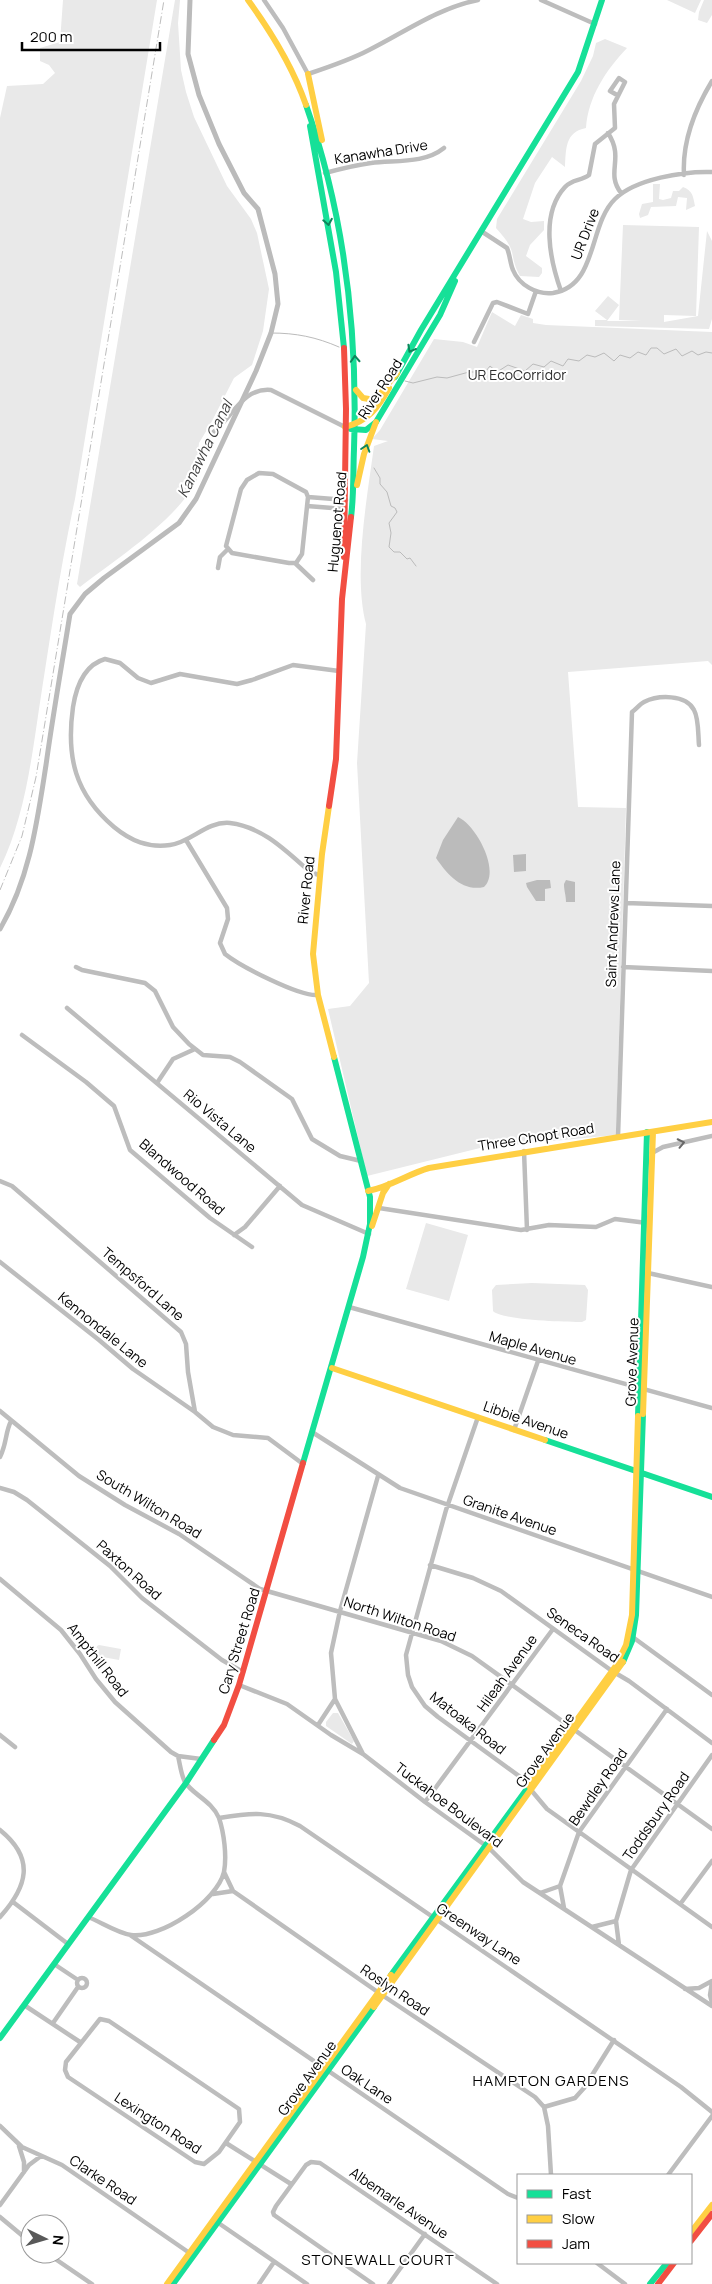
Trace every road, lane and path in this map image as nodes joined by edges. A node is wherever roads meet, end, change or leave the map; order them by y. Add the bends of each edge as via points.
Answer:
1 (248, 0) edge
2 (264, 0) edge
3 (478, 0) edge
4 (541, 0) edge
5 (602, 0) edge
6 (594, 24) junction
7 (308, 74) junction
8 (712, 81) edge
9 (617, 95) dead end
10 (608, 133) junction
11 (444, 148) dead end
12 (712, 172) edge
13 (323, 173) junction
14 (684, 175) junction
15 (621, 194) junction
16 (482, 231) junction
17 (459, 269) junction
18 (536, 291) junction
19 (561, 291) junction
20 (432, 328) junction
21 (421, 330) junction
22 (474, 342) dead end
23 (398, 373) junction
24 (356, 390) junction
25 (376, 422) junction
26 (345, 427) junction
27 (355, 428) junction
28 (211, 434) dead end
29 (308, 497) junction
30 (345, 500) junction
31 (353, 501) junction
32 (307, 506) junction
33 (344, 509) junction
34 (352, 510) junction
35 (228, 550) junction
36 (294, 563) junction
37 (218, 568) dead end
38 (313, 580) dead end
39 (343, 585) junction
40 (339, 672) junction
41 (699, 745) dead end
42 (186, 840) junction
43 (319, 875) junction
44 (626, 903) junction
45 (712, 906) edge
46 (76, 966) dead end
47 (622, 968) junction
48 (712, 971) edge
49 (318, 994) junction
50 (67, 1008) dead end
51 (22, 1035) dead end
52 (195, 1049) junction
53 (157, 1083) junction
54 (712, 1122) edge
55 (650, 1132) junction
56 (618, 1136) junction
57 (712, 1136) edge
58 (524, 1151) junction
59 (652, 1153) junction
60 (361, 1161) junction
61 (0, 1181) edge
62 (389, 1184) junction
63 (280, 1186) junction
64 (368, 1191) junction
65 (379, 1208) junction
66 (648, 1223) junction
67 (527, 1230) junction
68 (369, 1234) junction
69 (234, 1235) junction
70 (252, 1247) dead end
71 (0, 1262) edge
72 (646, 1273) junction
73 (712, 1288) edge
74 (349, 1307) junction
75 (538, 1361) junction
76 (332, 1368) junction
77 (641, 1389) junction
78 (712, 1408) edge
79 (0, 1412) edge
80 (195, 1412) junction
81 (478, 1417) junction
82 (11, 1421) junction
83 (514, 1430) junction
84 (312, 1432) junction
85 (0, 1458) edge
86 (303, 1464) junction
87 (639, 1472) junction
88 (378, 1476) junction
89 (0, 1488) edge
90 (712, 1497) edge
91 (448, 1506) junction
92 (430, 1565) junction
93 (636, 1570) junction
94 (0, 1579) edge
95 (266, 1592) junction
96 (712, 1596) edge
97 (340, 1611) junction
98 (553, 1629) junction
99 (412, 1632) junction
100 (634, 1638) junction
101 (243, 1672) junction
102 (614, 1672) junction
103 (239, 1685) junction
104 (511, 1685) junction
105 (712, 1695) edge
106 (335, 1699) junction
107 (667, 1709) junction
108 (318, 1725) junction
109 (572, 1730) junction
110 (0, 1735) edge
111 (471, 1742) junction
112 (712, 1743) edge
113 (15, 1747) dead end
114 (363, 1754) junction
115 (712, 1755) edge
116 (178, 1756) junction
117 (201, 1759) junction
118 (625, 1768) junction
119 (186, 1784) junction
120 (530, 1787) junction
121 (425, 1802) junction
122 (677, 1804) junction
123 (219, 1818) junction
124 (0, 1830) edge
125 (712, 1830) edge
126 (579, 1832) junction
127 (487, 1846) junction
128 (712, 1862) edge
129 (631, 1870) junction
130 (224, 1872) junction
131 (560, 1886) junction
132 (233, 1891) junction
133 (540, 1893) junction
134 (213, 1894) junction
135 (13, 1902) junction
136 (682, 1904) junction
137 (564, 1908) junction
138 (0, 1917) edge
139 (88, 1917) junction
140 (435, 1919) junction
141 (616, 1920) junction
142 (592, 1927) junction
143 (712, 1927) edge
144 (130, 1935) junction
145 (68, 1944) junction
146 (619, 1945) junction
147 (54, 1964) junction
148 (78, 1980) junction
149 (712, 1982) edge
150 (78, 1987) junction
151 (685, 1989) junction
152 (380, 1994) junction
153 (24, 2005) junction
154 (712, 2005) edge
155 (53, 2024) junction
156 (0, 2038) edge
157 (614, 2040) junction
158 (80, 2042) junction
159 (325, 2069) junction
160 (544, 2107) junction
161 (712, 2112) edge
162 (712, 2116) edge
163 (0, 2126) edge
164 (226, 2143) junction
165 (18, 2145) junction
166 (41, 2156) junction
167 (257, 2164) junction
168 (24, 2172) junction
169 (552, 2174) edge
170 (669, 2174) edge
171 (291, 2184) junction
172 (517, 2198) edge
173 (0, 2205) edge
174 (712, 2205) edge
175 (712, 2214) edge
176 (0, 2217) edge
177 (216, 2221) junction
178 (692, 2231) edge
179 (20, 2234) edge
180 (425, 2234) junction
181 (692, 2240) edge
182 (192, 2254) junction
183 (274, 2262) junction
184 (63, 2264) edge
185 (598, 2264) edge
186 (666, 2264) edge
187 (673, 2264) edge
188 (92, 2284) edge
189 (167, 2284) edge
190 (173, 2284) edge
191 (259, 2284) edge
192 (307, 2284) edge
193 (374, 2284) edge
194 (389, 2284) edge
195 (497, 2284) edge
196 (626, 2284) edge
197 (650, 2284) edge
198 (658, 2284) edge

1 - 13 main road, Huguenot Road via 282,49 318,139
2 - 7 street via 284,28
3 - 7 street via 443,11 370,50
4 - 6 street
5 - 6 main road, River Road
6 - 16 main road, River Road via 578,72
7 - 13 main road via 324,152
8 - 14 street via 696,111 685,145
9 - 10 street via 614,104 616,126
10 - 15 street via 616,149 613,178
10 - 19 street via 593,148 589,175 566,186 554,205 550,249
11 - 13 street, Kanawha Drive via 423,158 371,163
12 - 14 street, UR Drive
24 -> 13 main road, Huguenot Road via 347,272
13 -> 26 main road, Huguenot Road via 340,297
14 - 15 street, UR Drive via 643,182
15 - 19 street, UR Drive via 600,219 581,274
16 - 17 main road, River Road
16 - 18 street via 504,246 515,276
17 - 20 main road, River Road via 448,300
17 - 21 main road, River Road
18 - 19 street
18 - 22 street via 528,314 493,303
20 - 21 main road via 426,332
20 - 25 main road, River Road
21 -> 23 main road, River Road
23 - 24 main road via 375,400 363,398
23 - 27 main road, River Road via 374,412
24 - 27 main road, Huguenot Road
25 - 27 main road, River Road via 368,429
34 -> 25 main road via 362,459
26 - 27 main road, River Road
26 - 28 street via 271,390 260,390 240,403
26 - 30 main road, Huguenot Road
27 - 31 main road, Huguenot Road
29 - 30 street
29 - 32 street
29 - 35 street via 304,490 273,474 259,473 250,478 241,489 226,543
30 - 31 street
30 - 33 main road, Huguenot Road
31 - 34 main road, Huguenot Road
32 - 33 street
32 - 36 street via 302,554
33 - 34 street
33 - 39 main road, Huguenot Road
34 - 39 main road, Huguenot Road
35 - 36 street
35 - 37 street via 220,556
36 - 38 street
39 - 40 main road, River Road
40 - 42 street via 293,665 237,684 180,674 151,683 134,676 120,663 105,659 96,663 77,691 71,734 73,763 85,796 103,817 138,843 165,846
40 - 43 main road, River Road via 336,759
41 - 44 street, Saint Andrews Lane via 696,715 694,708 687,703 666,696 644,702 632,712
42 - 43 street via 213,825 239,825 275,842 310,872
42 - 49 street via 226,908 228,919 220,943 225,954 293,989
43 - 49 main road, River Road via 313,954
44 - 45 street
44 - 47 street, Saint Andrews Lane
46 - 52 street via 145,983 154,992 173,1027
47 - 48 street
47 - 56 street, Saint Andrews Lane
49 - 60 main road, River Road
50 - 53 street, Rio Vista Lane
51 - 69 street, Blandwood Road via 114,1106 130,1150
52 - 53 street via 173,1059
52 - 60 street via 203,1055 230,1057 240,1062 292,1099 312,1139 340,1156
53 - 63 street, Rio Vista Lane
54 - 55 main road, Three Chopt Road
55 - 56 main road, Three Chopt Road
55 - 59 main road, Grove Avenue
55 - 66 main road, Grove Avenue
56 - 58 main road, Three Chopt Road
59 -> 57 street via 662,1147
58 - 62 main road, Three Chopt Road via 429,1168
58 - 67 street
59 - 66 main road, Grove Avenue
60 - 64 main road, River Road
61 - 80 street, Tempsford Lane via 12,1186 181,1332 186,1344
62 - 64 main road, Three Chopt Road
62 - 65 main road
63 - 68 street, Rio Vista Lane via 302,1205
63 - 69 street via 245,1227
64 - 68 main road, Cary Street Road
65 - 67 street
65 - 68 main road
66 - 67 street via 615,1219 596,1227 548,1225
66 - 72 main road, Grove Avenue
68 - 74 main road, Cary Street Road
69 - 70 street, Blandwood Road
71 - 80 street, Kennondale Lane via 133,1370
72 - 73 street
72 - 77 main road, Grove Avenue
74 - 75 street, Maple Avenue
74 - 76 main road, Cary Street Road
75 - 77 street, Maple Avenue
75 - 83 street
76 - 81 main road, Libbie Avenue
76 - 84 main road, Cary Street Road
77 - 78 street, Maple Avenue
77 - 87 main road, Grove Avenue
79 - 82 street, South Wilton Road
80 - 86 street via 213,1427 233,1435 268,1438
81 - 83 main road, Libbie Avenue
81 - 91 street, Matoaka Road
82 - 85 street
82 - 95 street, South Wilton Road via 79,1476 179,1534
83 - 87 main road, Libbie Avenue
84 - 86 main road, Cary Street Road
84 - 88 street, Granite Avenue
86 - 95 main road, Cary Street Road
87 - 90 main road, Libbie Avenue
87 - 93 main road, Grove Avenue
88 - 91 street, Granite Avenue
88 - 97 street
89 - 101 street, Paxton Road via 27,1500 110,1566 142,1598 222,1660
91 - 92 street, Matoaka Road
91 - 93 street, Granite Avenue
92 - 98 street, Seneca Road via 489,1585
92 - 99 street, Matoaka Road
93 - 96 street, Granite Avenue
93 - 100 main road, Grove Avenue
93 - 102 main road, Grove Avenue via 631,1630
94 - 116 street, Ampthill Road via 61,1630 115,1702
95 - 97 street, North Wilton Road
95 - 101 main road, Cary Street Road
97 - 99 street, North Wilton Road
97 - 106 street via 332,1653
98 - 102 street, Seneca Road
98 - 104 street, Hileah Avenue
99 - 104 street, North Wilton Road via 455,1646
99 - 111 street, Matoaka Road via 406,1664 412,1687 425,1706
100 - 102 main road, Grove Avenue via 628,1654
100 - 105 street
101 - 103 main road, Cary Street Road
102 - 107 street, Seneca Road
102 - 109 main road, Grove Avenue
103 - 108 street, Tuckahoe Boulevard via 278,1699
103 - 117 main road, Cary Street Road via 224,1725
104 - 109 street, North Wilton Road
104 - 111 street, Hileah Avenue
106 - 108 street
106 - 114 street
107 - 112 street, Seneca Road
107 - 118 street, Bewdley Road
108 - 114 street, Tuckahoe Boulevard
109 - 118 street, North Wilton Road
109 - 120 main road, Grove Avenue
110 - 113 street
111 - 120 street, Matoaka Road
111 - 121 street, Hileah Avenue
114 - 121 street, Tuckahoe Boulevard
115 - 122 street, Toddsbury Road
116 - 117 street
116 - 119 street
117 - 119 main road, Cary Street Road
118 - 122 street, North Wilton Road
118 - 126 street, Bewdley Road
119 - 123 street
119 - 139 main road, Cary Street Road
120 - 126 street, Matoaka Road via 546,1808
120 - 127 main road, Grove Avenue
121 - 127 street, Tuckahoe Boulevard
122 - 125 street, North Wilton Road
122 - 129 street, Toddsbury Road
123 - 130 street
123 - 140 street, Greenway Lane via 254,1813 289,1820
124 - 135 street via 17,1848 23,1861 24,1880
126 - 129 street, Matoaka Road
126 - 131 street, Bewdley Road
127 - 133 street, Tuckahoe Boulevard via 523,1882
127 - 140 main road, Grove Avenue
128 - 136 street
129 - 136 street, Matoaka Road
129 - 141 street, Toddsbury Road
130 - 132 street, Roslyn Road
130 - 134 street
131 - 133 street
131 - 137 street, Bewdley Road
132 - 134 street
132 - 152 street, Roslyn Road
133 - 137 street, Tuckahoe Boulevard
134 - 144 street via 176,1922 145,1934
135 - 138 street
135 - 145 street
136 - 143 street, Matoaka Road
137 - 142 street, Tuckahoe Boulevard
139 - 144 street, Oak Lane
139 - 145 main road, Cary Street Road
140 - 152 main road, Grove Avenue
140 - 157 street, Greenway Lane
141 - 142 street
141 - 146 street, Toddsbury Road
142 - 146 street, Tuckahoe Boulevard
144 - 159 street, Oak Lane
145 - 147 main road, Cary Street Road
146 - 151 street, Tuckahoe Boulevard
147 - 148 street
147 - 153 main road, Cary Street Road
148 - 150 street
148 - 150 street via 84,1979 87,1984 84,1988
149 - 151 street via 699,1988
149 - 154 street
150 - 155 street
151 - 154 street, Tuckahoe Boulevard
152 - 159 main road, Grove Avenue
152 - 160 street, Roslyn Road via 535,2097
153 - 155 street
153 - 156 main road, Cary Street Road
155 - 158 street
157 - 160 street via 575,2098
157 - 161 street, Greenway Lane
158 - 164 street, Lexington Road via 65,2065 68,2077 195,2162 208,2162
158 - 164 street via 97,2021 104,2019 238,2108 240,2122
159 - 167 main road, Grove Avenue
159 - 172 street, Oak Lane
160 - 169 street
162 - 170 street
163 - 165 street, Clarke Road
164 - 167 street
165 - 166 street, Clarke Road
165 - 168 street
166 - 168 street
166 - 182 street, Clarke Road via 62,2165
167 - 171 street
167 - 177 main road, Grove Avenue
168 - 173 street
171 - 180 street, Albemarle Avenue via 306,2165 320,2163
171 - 193 street via 274,2209 276,2218
174 - 178 main road
175 - 181 main road
176 - 179 street
177 - 182 main road, Grove Avenue
177 - 183 street
180 - 194 street
180 - 195 street, Albemarle Avenue
182 - 189 main road, Grove Avenue
182 - 190 main road, Grove Avenue
183 - 191 street
183 - 192 street
184 - 188 street
185 - 196 street
186 - 197 main road
187 - 198 main road

